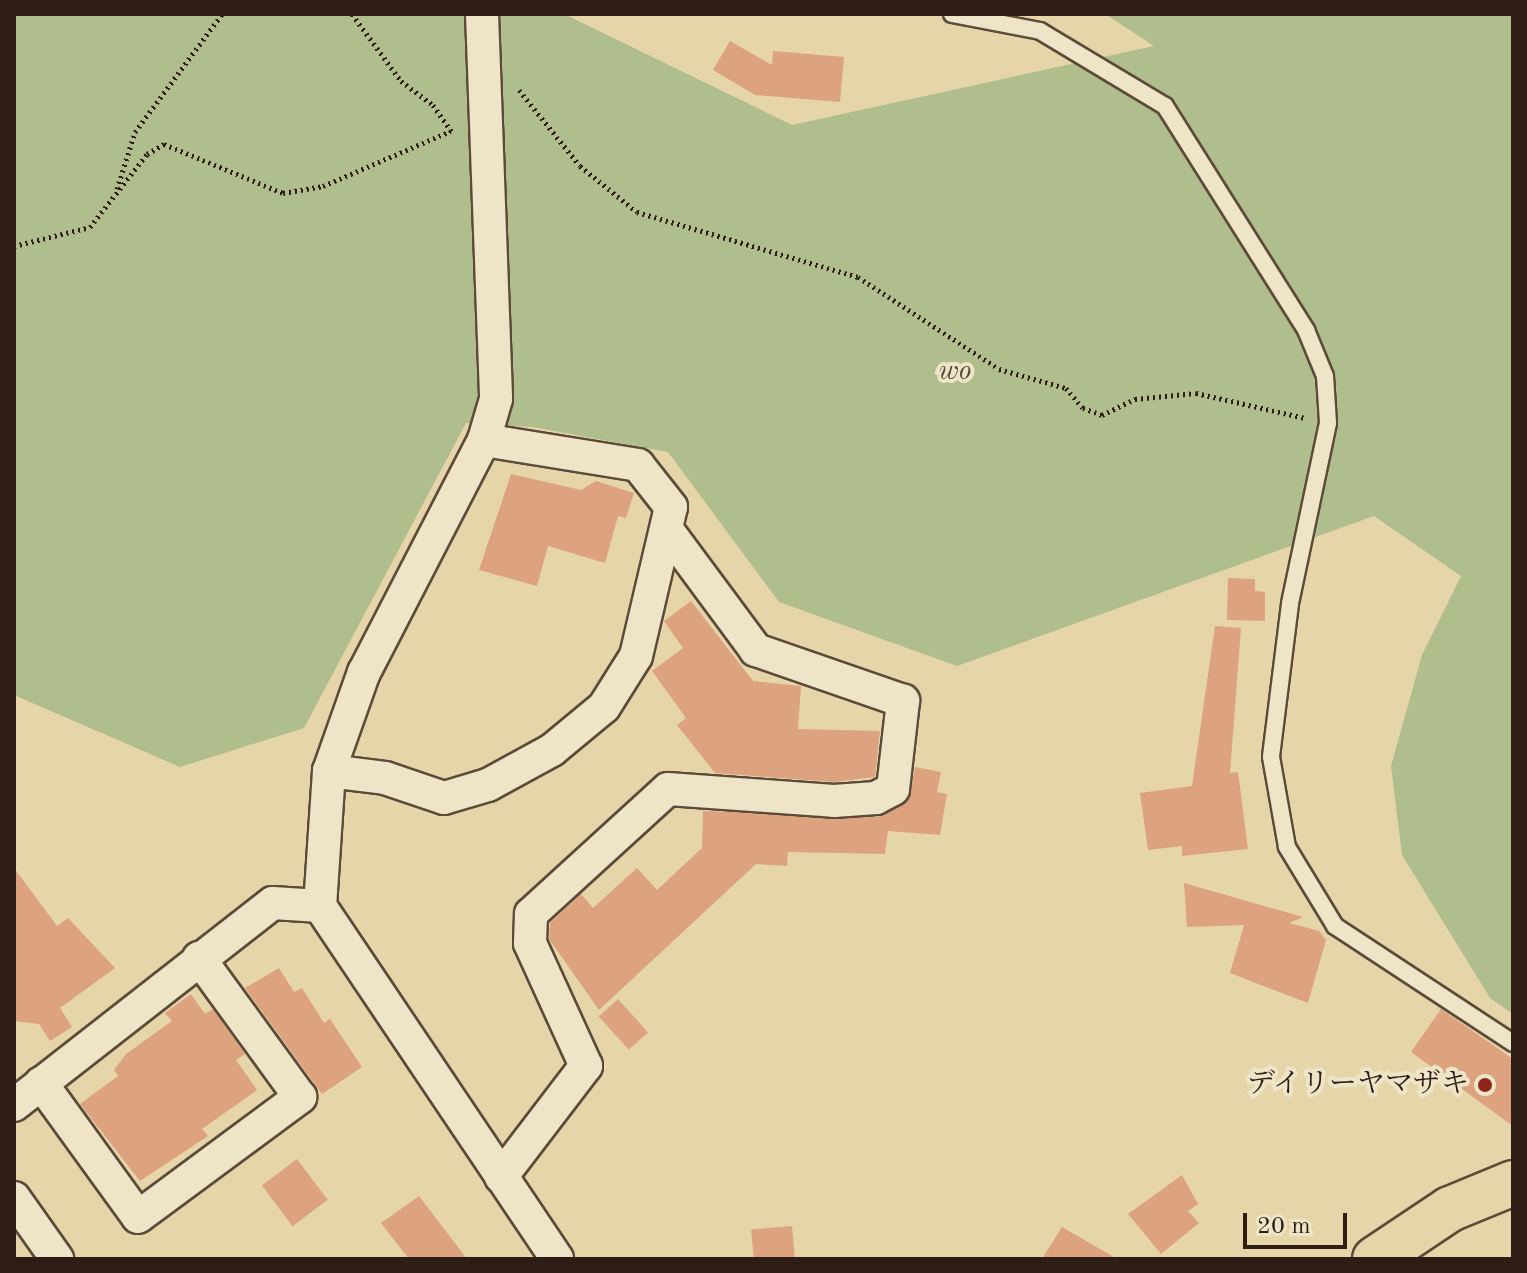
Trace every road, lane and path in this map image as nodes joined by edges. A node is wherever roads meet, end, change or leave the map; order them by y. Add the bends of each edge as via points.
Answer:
1 (222, 14) edge
2 (352, 14) edge
3 (952, 14) edge
4 (484, 29) edge
5 (401, 81) dead end
6 (451, 131) dead end
7 (117, 190) junction
8 (14, 246) edge
9 (1328, 423) junction
10 (484, 440) junction
11 (668, 531) junction
12 (329, 771) junction
13 (320, 906) junction
14 (199, 958) junction
15 (1513, 1043) edge
16 (41, 1083) junction
17 (14, 1105) edge
18 (501, 1177) junction
19 (1513, 1183) edge
20 (14, 1198) edge
21 (57, 1259) edge
22 (557, 1259) edge
23 (1375, 1259) edge

1 - 7 path via 135,132
2 - 5 path
3 - 9 lane via 1040,31 1165,106 1306,330 1325,376
4 - 9 path via 543,127 608,194 637,212 858,277 999,369 1066,388 1102,415 1135,399 1196,393
4 - 10 street via 498,323 496,399
6 - 7 path via 323,186 283,193 164,144
7 - 8 path via 90,227
9 - 15 lane via 1290,604 1271,757 1287,847 1335,926
10 - 11 street via 638,465 671,507
10 - 12 street via 370,660
11 - 12 street via 636,656 604,707 552,750 488,785 444,798 385,778
11 - 18 street via 756,650 903,701 893,789 876,798 834,801 668,789 531,914 530,943 586,1066
12 - 13 street via 319,834
13 - 14 street via 273,903
13 - 18 street
14 - 16 street
14 - 16 street via 300,1097 138,1217
16 - 17 street
18 - 22 street
19 - 23 main road via 1450,1209
20 - 21 street

